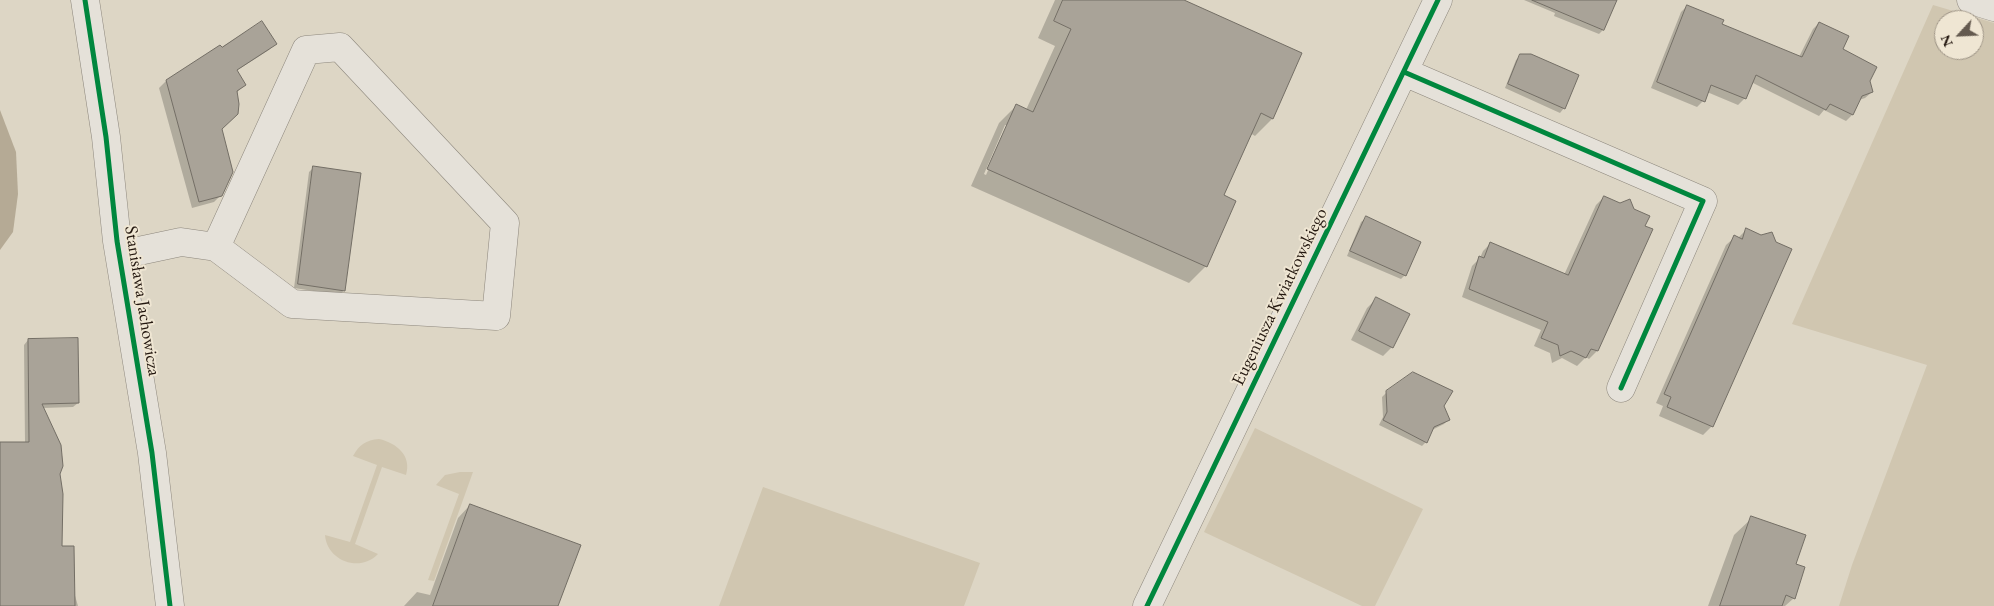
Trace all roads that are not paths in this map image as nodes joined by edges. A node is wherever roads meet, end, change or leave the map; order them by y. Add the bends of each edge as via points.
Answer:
1 (84, 0) edge
2 (1438, 0) edge
3 (1971, 0) edge
4 (1994, 7) edge
5 (1404, 72) junction
6 (216, 247) junction
7 (120, 255) junction
8 (1621, 388) dead end
9 (170, 606) edge
10 (1147, 606) edge

1 - 7 street, Stanisława Jachowicza via 106,137
2 - 5 street, Eugeniusza Kwiatkowskiego
3 - 4 street
5 - 8 street via 1703,201
5 - 10 street, Eugeniusza Kwiatkowskiego
6 - 6 street via 292,304 496,316 505,223 340,47 306,50
6 - 7 street via 181,242
7 - 9 street, Stanisława Jachowicza via 152,453

